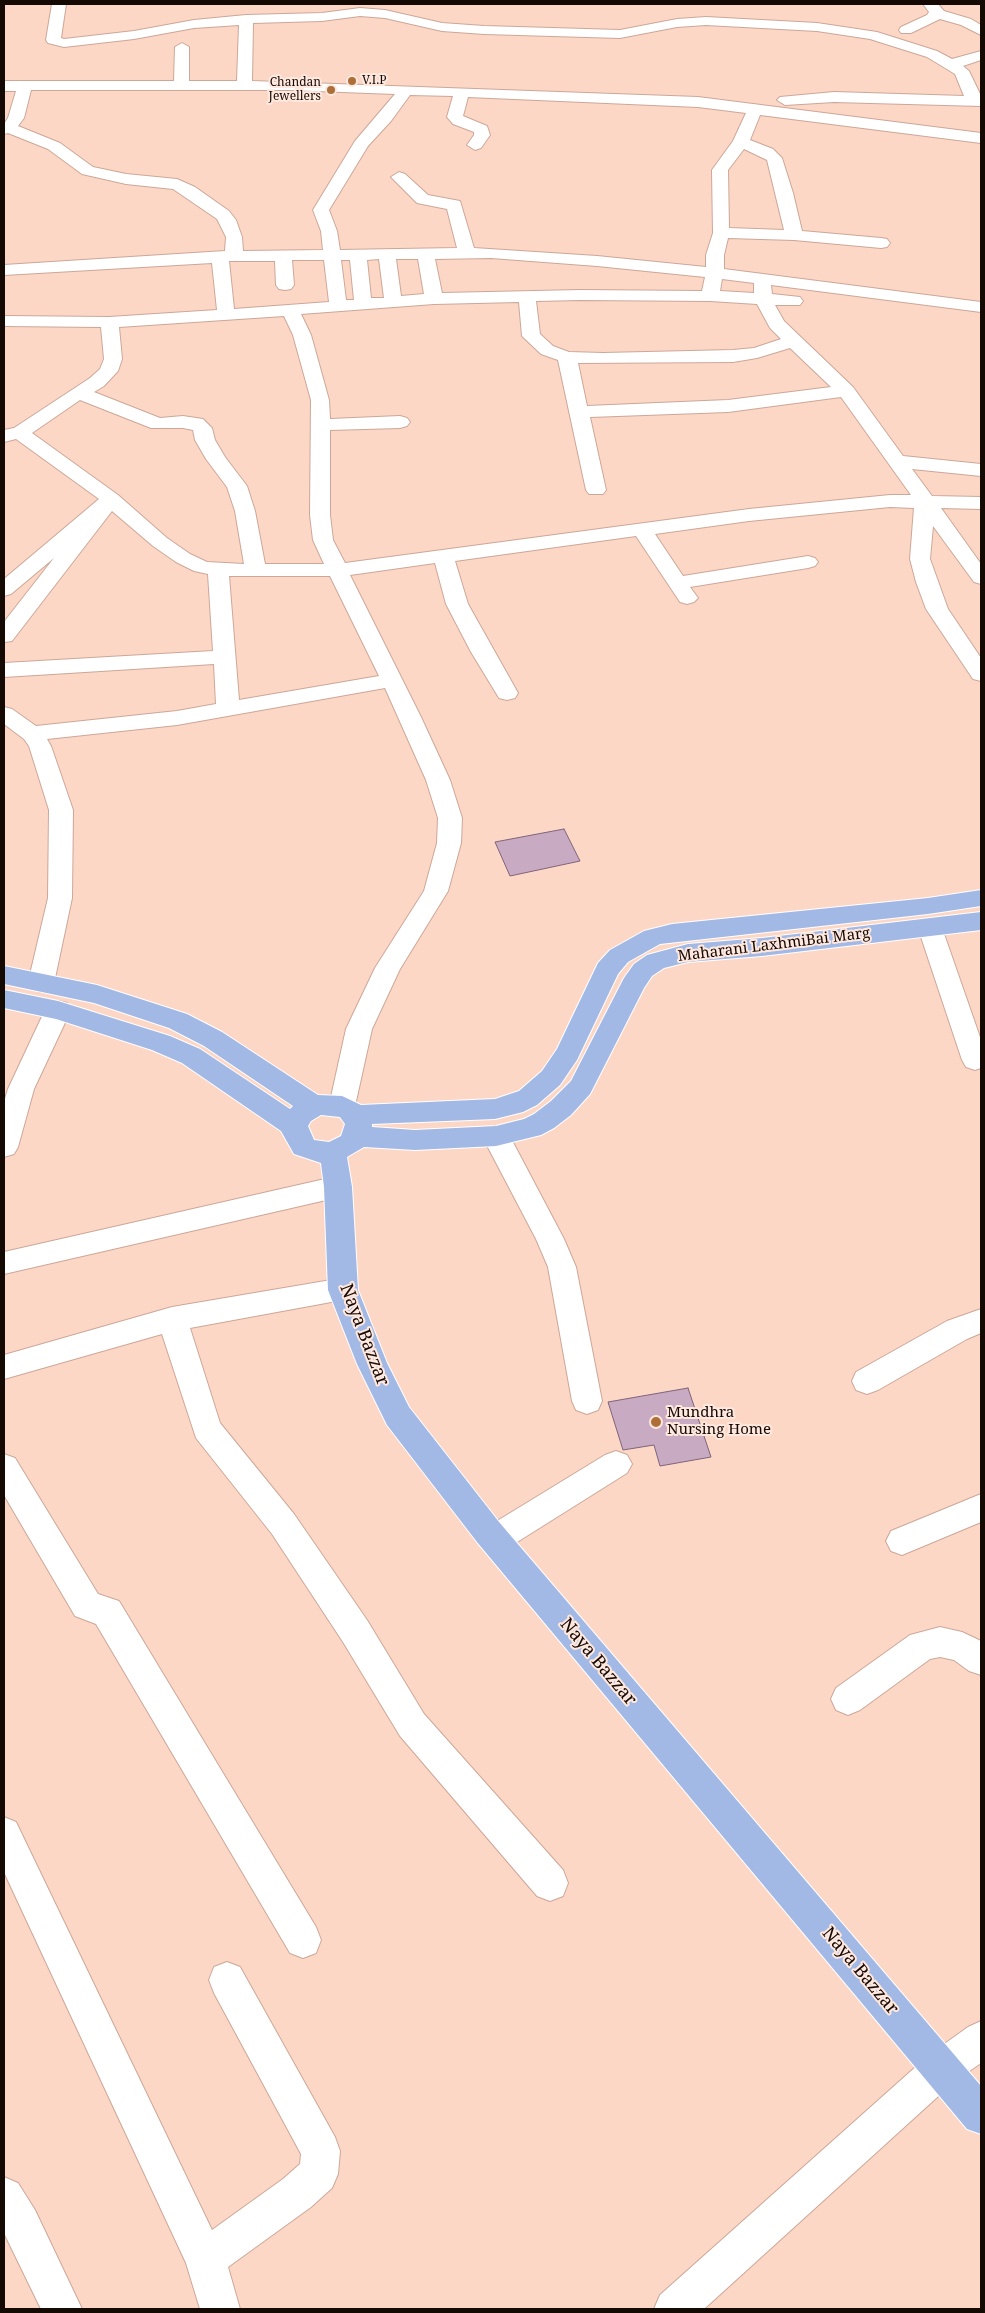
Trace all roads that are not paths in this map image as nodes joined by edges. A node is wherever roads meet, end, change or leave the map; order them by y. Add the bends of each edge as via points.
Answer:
1 (59, 4) edge
2 (933, 8) edge
3 (246, 19) junction
4 (906, 30) dead end
5 (981, 31) edge
6 (182, 47) dead end
7 (981, 56) edge
8 (952, 64) junction
9 (244, 85) junction
10 (4, 86) edge
11 (25, 86) junction
12 (181, 86) junction
13 (405, 91) junction
14 (461, 94) junction
15 (978, 101) edge
16 (726, 104) junction
17 (755, 109) junction
18 (6, 129) edge
19 (981, 138) edge
20 (742, 142) junction
21 (475, 145) dead end
22 (398, 177) dead end
23 (721, 233) junction
24 (794, 235) junction
25 (881, 243) dead end
26 (467, 252) junction
27 (426, 254) junction
28 (332, 255) junction
29 (358, 255) junction
30 (387, 255) junction
31 (283, 256) junction
32 (227, 257) junction
33 (4, 270) edge
34 (715, 273) junction
35 (285, 285) dead end
36 (763, 290) junction
37 (710, 296) junction
38 (527, 297) junction
39 (434, 299) junction
40 (393, 302) junction
41 (363, 304) junction
42 (338, 306) junction
43 (981, 307) edge
44 (290, 310) junction
45 (226, 315) junction
46 (944, 320) dead end
47 (4, 321) edge
48 (109, 322) junction
49 (793, 341) junction
50 (567, 357) junction
51 (846, 391) junction
52 (79, 393) junction
53 (579, 412) junction
54 (400, 422) dead end
55 (319, 424) junction
56 (12, 435) edge
57 (900, 462) junction
58 (981, 470) edge
59 (596, 490) dead end
60 (111, 499) junction
61 (925, 500) junction
62 (981, 503) edge
63 (642, 530) junction
64 (444, 557) junction
65 (808, 562) dead end
66 (218, 570) junction
67 (339, 570) junction
68 (256, 571) junction
69 (981, 578) edge
70 (4, 590) edge
71 (4, 636) edge
72 (4, 645) edge
73 (224, 657) junction
74 (4, 670) edge
75 (981, 674) edge
76 (392, 680) junction
77 (507, 693) dead end
78 (228, 709) junction
79 (4, 714) edge
80 (32, 734) junction
81 (981, 898) edge
82 (981, 921) edge
83 (930, 928) junction
84 (4, 975) edge
85 (41, 982) junction
86 (4, 999) edge
87 (58, 1010) junction
88 (975, 1060) dead end
89 (314, 1106) junction
90 (294, 1126) junction
91 (347, 1127) junction
92 (496, 1136) junction
93 (4, 1147) edge
94 (338, 1187) junction
95 (4, 1263) edge
96 (344, 1290) junction
97 (172, 1319) junction
98 (981, 1321) edge
99 (4, 1367) edge
100 (867, 1380) dead end
101 (587, 1401) dead end
102 (616, 1464) dead end
103 (4, 1467) edge
104 (981, 1508) edge
105 (495, 1540) junction
106 (902, 1541) dead end
107 (981, 1660) edge
108 (848, 1699) dead end
109 (4, 1834) edge
110 (550, 1883) dead end
111 (303, 1940) dead end
112 (227, 1980) dead end
113 (981, 2040) edge
114 (942, 2068) junction
115 (981, 2115) edge
116 (4, 2197) edge
117 (205, 2259) junction
118 (62, 2309) edge
119 (220, 2309) edge
120 (674, 2309) edge

1 - 3 street via 53,40 64,43
2 - 4 street via 929,20
2 - 5 street
3 - 8 street via 322,17 360,12 461,29 612,34 690,22 754,22 872,35 924,51
3 - 9 street
6 - 12 street
7 - 8 street
8 - 15 street via 961,71
9 - 12 street
9 - 13 street
10 - 11 street
11 - 12 street
11 - 18 street via 16,118
13 - 14 street
13 - 28 street via 361,144 321,210 329,231
14 - 16 street
14 - 21 street via 454,117 481,129 482,135
15 - 16 street via 834,97
16 - 17 street
17 - 19 street
17 - 20 street
18 - 32 street via 54,146 88,171 117,178 177,184 189,190 230,224 234,237
20 - 23 street via 720,170
20 - 24 street via 774,158
22 - 26 street via 423,200 454,206
23 - 24 street
23 - 34 street via 715,255
24 - 25 street
26 - 27 street
26 - 34 street
27 - 30 street
27 - 39 street
28 - 29 street
28 - 31 street
28 - 42 street
29 - 30 street
29 - 41 street
30 - 40 street
31 - 32 street
31 - 35 street
32 - 33 street
32 - 45 street
34 - 36 street
34 - 37 street
36 - 37 street
36 - 43 street
36 - 46 street
36 - 49 street via 776,324
37 - 38 street
38 - 39 street
38 - 50 street via 531,336 547,350
39 - 40 street
40 - 41 street
41 - 42 street
42 - 44 street
44 - 45 street
44 - 55 street via 314,372 320,400
45 - 48 street
47 - 48 street
48 - 52 street via 113,359 110,371
49 - 50 street via 757,353 733,356
49 - 51 street
50 - 53 street
51 - 53 street via 728,406
51 - 57 street
52 - 56 street
52 - 68 street via 158,424 196,423 202,428 216,459 237,486
53 - 59 street
54 - 55 street
55 - 67 street via 323,540
56 - 60 street
57 - 58 street
57 - 61 street
60 - 66 street via 183,558 201,567
60 - 70 street
60 - 71 street
60 - 72 street
61 - 62 street
61 - 63 street via 759,514
61 - 69 street
61 - 75 street via 920,559 926,582 937,609
63 - 64 street
63 - 65 street via 682,591
64 - 67 street
64 - 77 street via 457,604
66 - 68 street
66 - 73 street
67 - 68 street
67 - 76 street
73 - 74 street
73 - 78 street
76 - 78 street
76 - 91 street via 438,780 450,818 449,843 436,890 388,968 358,1029
78 - 80 street
79 - 80 street
80 - 85 street via 40,746 61,810 60,898
81 - 91 main road via 654,937 620,956 607,970 568,1053 551,1078 528,1098 495,1109
82 - 83 main road, Maharani LaxhmiBai Marg
83 - 88 street
83 - 92 main road, Maharani LaxhmiBai Marg via 688,953 656,961 643,970 633,984 581,1087 544,1121 531,1128
84 - 85 main road
85 - 89 main road via 97,994 178,1021 213,1039
86 - 87 main road
87 - 90 main road via 191,1056
87 - 93 street via 21,1090
89 - 90 main road via 300,1114
89 - 91 main road via 324,1104
90 - 91 main road via 295,1134 304,1147 323,1152
91 - 92 main road, Maharani LaxhmiBai Marg via 415,1140
91 - 94 main road, Naya Bazzar
92 - 101 street via 562,1266
94 - 95 street
94 - 96 main road, Naya Bazzar
96 - 97 street
96 - 105 main road, Naya Bazzar via 372,1364 398,1416
97 - 99 street
97 - 110 street via 207,1429 283,1524 355,1631 412,1724
98 - 100 street via 958,1330
102 - 105 street
103 - 111 street via 87,1606 107,1612
104 - 106 street
105 - 114 main road, Naya Bazzar
107 - 108 street via 962,1647 940,1642 922,1646
109 - 117 street
112 - 117 street via 321,2152 318,2174 297,2193
113 - 114 street
114 - 115 main road, Naya Bazzar
114 - 120 street
116 - 118 street via 21,2224
117 - 119 street

